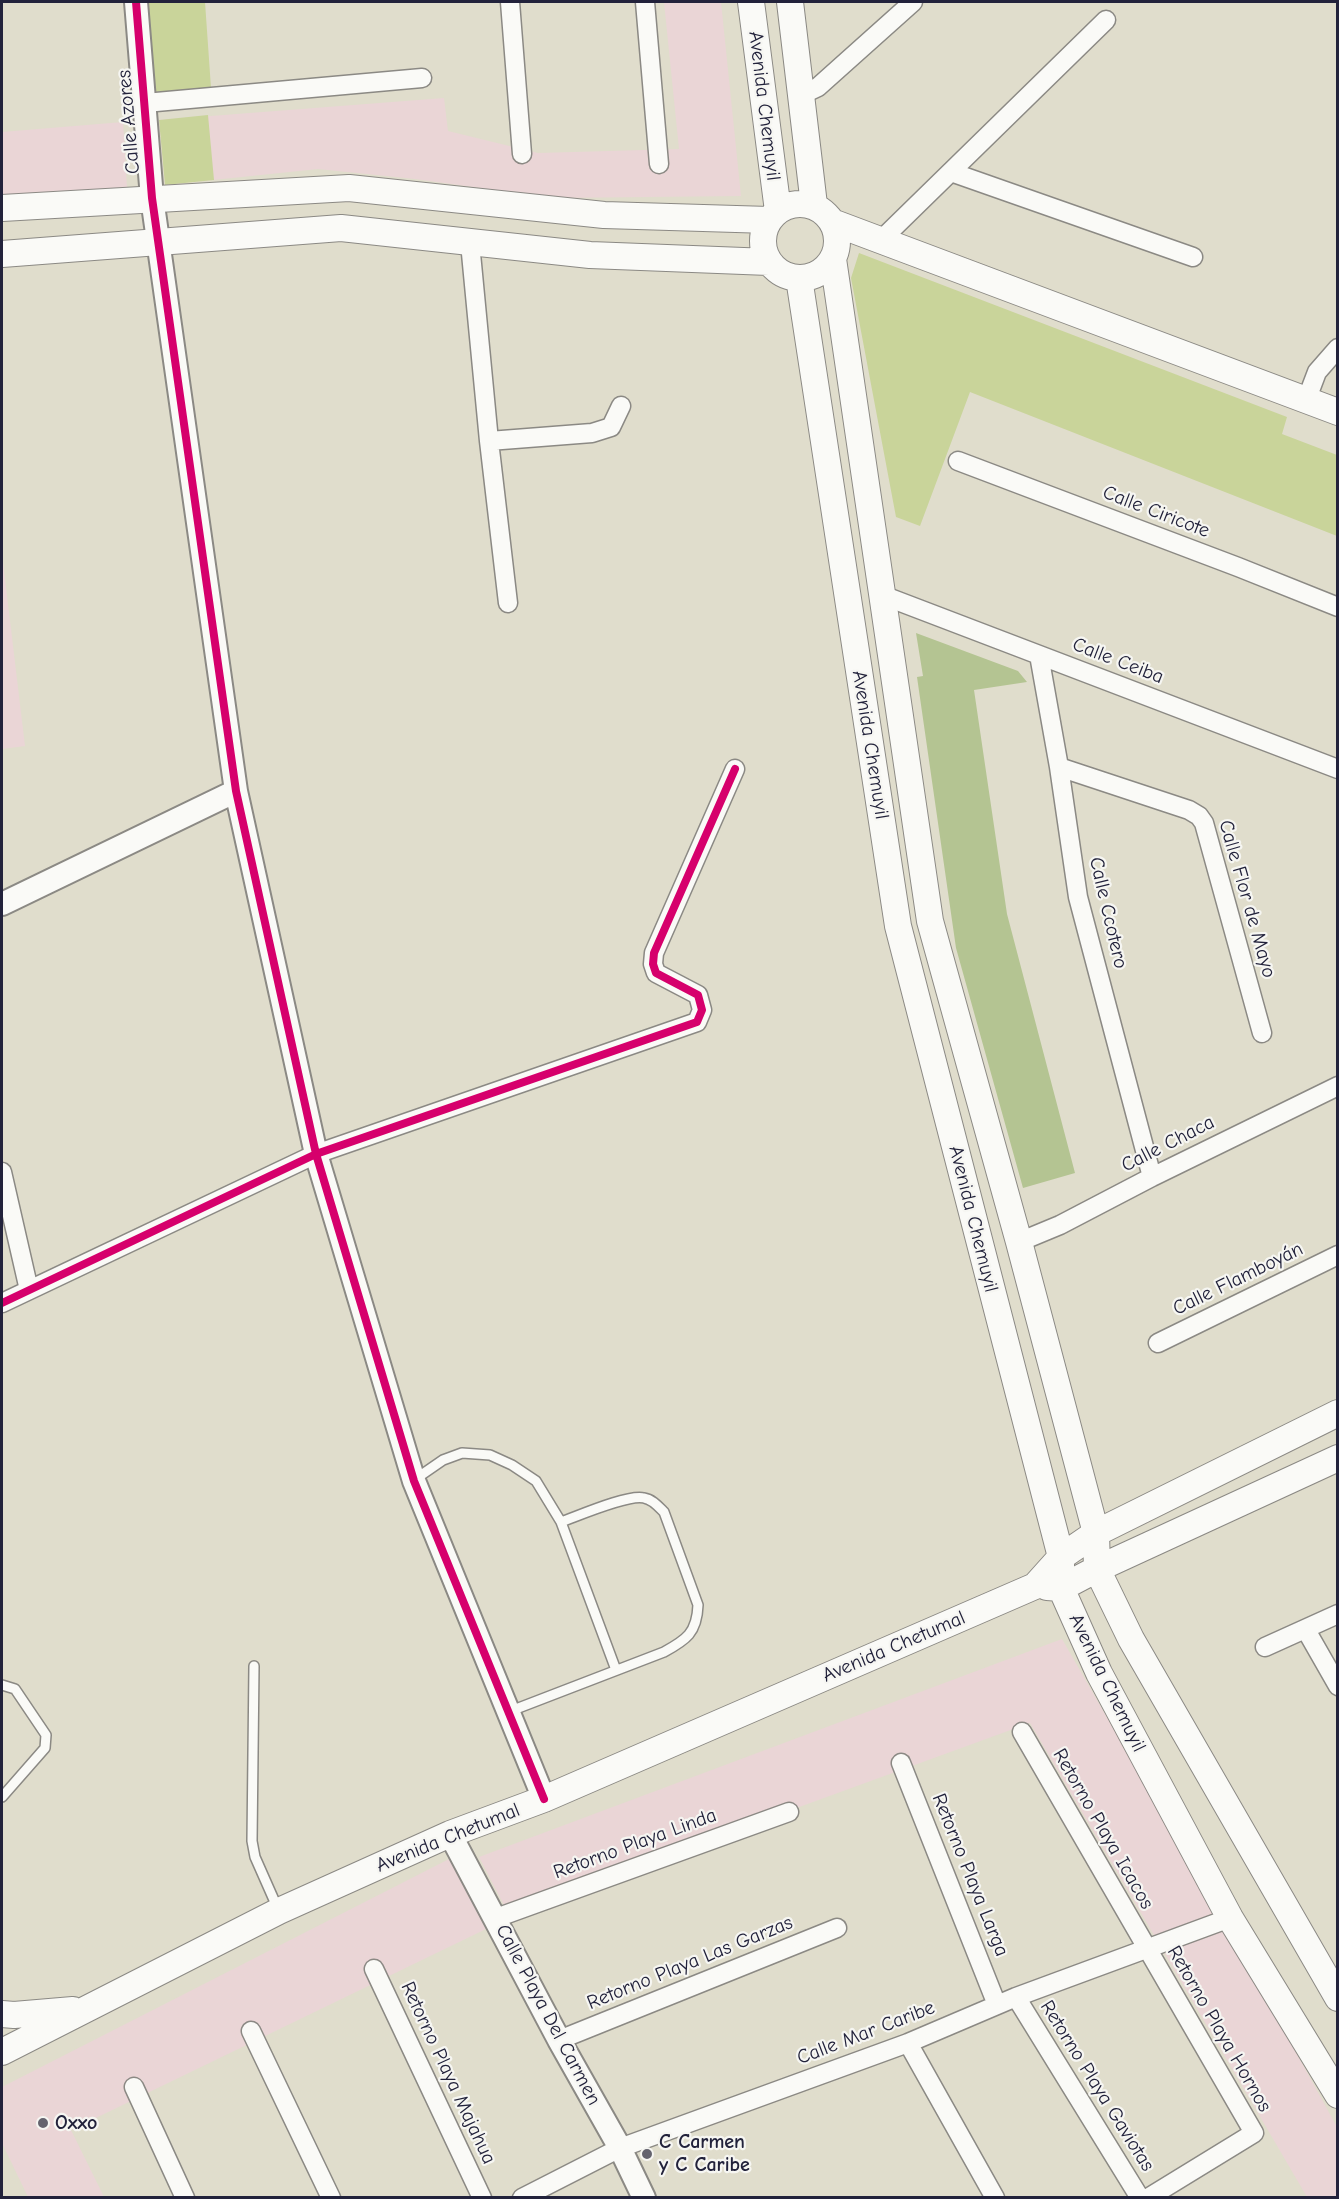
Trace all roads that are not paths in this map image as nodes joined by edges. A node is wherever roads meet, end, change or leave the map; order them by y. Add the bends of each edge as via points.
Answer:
1 (136, 2) edge
2 (510, 2) edge
3 (645, 2) edge
4 (751, 2) edge
5 (790, 2) edge
6 (913, 2) edge
7 (1106, 20) dead end
8 (422, 78) dead end
9 (801, 96) junction
10 (145, 103) junction
11 (522, 154) dead end
12 (659, 164) dead end
13 (951, 172) junction
14 (152, 198) junction
15 (2, 208) edge
16 (823, 214) junction
17 (773, 215) junction
18 (882, 239) junction
19 (158, 240) junction
20 (470, 243) junction
21 (2, 254) edge
22 (1193, 257) dead end
23 (833, 259) junction
24 (769, 262) junction
25 (799, 278) junction
26 (1338, 348) edge
27 (1306, 401) junction
28 (621, 406) dead end
29 (1338, 412) edge
30 (489, 441) junction
31 (958, 461) dead end
32 (882, 595) junction
33 (508, 603) dead end
34 (1338, 607) edge
35 (1039, 655) junction
36 (1059, 767) junction
37 (735, 769) dead end
38 (1336, 773) edge
39 (236, 791) junction
40 (2, 904) edge
41 (930, 921) junction
42 (898, 926) junction
43 (1262, 1034) dead end
44 (1338, 1086) edge
45 (316, 1154) junction
46 (2, 1172) edge
47 (1152, 1177) junction
48 (1019, 1242) junction
49 (1338, 1255) edge
50 (29, 1290) junction
51 (2, 1303) edge
52 (1158, 1343) dead end
53 (1338, 1413) edge
54 (1338, 1458) edge
55 (414, 1480) junction
56 (561, 1522) junction
57 (1096, 1533) junction
58 (1060, 1557) junction
59 (1097, 1569) junction
60 (1035, 1586) junction
61 (1061, 1588) junction
62 (1338, 1614) edge
63 (1306, 1629) junction
64 (1264, 1647) dead end
65 (254, 1666) dead end
66 (616, 1671) junction
67 (2, 1684) edge
68 (1338, 1686) edge
69 (508, 1712) junction
70 (1022, 1732) dead end
71 (901, 1763) dead end
72 (2, 1797) edge
73 (544, 1799) junction
74 (789, 1812) dead end
75 (450, 1834) junction
76 (279, 1911) junction
77 (496, 1918) junction
78 (1230, 1918) junction
79 (837, 1928) dead end
80 (1146, 1948) junction
81 (374, 1969) dead end
82 (1016, 1997) junction
83 (1338, 1998) edge
84 (998, 2005) junction
85 (85, 2009) junction
86 (2, 2014) edge
87 (251, 2031) dead end
88 (559, 2040) junction
89 (908, 2043) junction
90 (2, 2052) edge
91 (1335, 2086) edge
92 (134, 2087) dead end
93 (620, 2148) junction
94 (185, 2198) edge
95 (331, 2198) edge
96 (482, 2198) edge
97 (522, 2198) edge
98 (644, 2198) edge
99 (995, 2198) edge
100 (1140, 2198) edge
101 (1148, 2198) edge

1 - 10 street, Calle Azores
2 - 11 street
3 - 12 street
4 - 17 main road, Avenida Chemuyil
5 - 9 main road, Avenida Chemuyil
6 - 9 street via 818,87
7 - 13 street
8 - 10 street
9 - 16 main road, Avenida Chemuyil
10 - 14 street, Calle Azores
13 - 18 street
13 - 22 street
14 - 15 main road
14 - 17 main road via 349,188 604,215
14 - 19 street, Calle Azores
16 - 17 main road via 801,203
16 - 18 main road
16 - 23 main road via 837,234
17 - 24 main road via 764,230 763,241
18 - 27 main road
19 - 20 main road via 341,228
19 - 21 main road
19 - 39 street, Calle Azores
20 - 24 main road via 590,255
20 - 30 street
23 - 25 main road via 819,273
23 - 32 main road, Avenida Chemuyil
24 - 25 main road via 777,271
25 - 42 main road, Avenida Chemuyil
26 - 27 street via 1317,372
27 - 29 main road
28 - 30 street via 611,427 592,433
30 - 33 street
31 - 34 street, Calle Ciricote
32 - 35 street, Calle Ceiba
32 - 41 main road, Avenida Chemuyil
35 - 36 street, Calle Ccotero
35 - 38 street, Calle Ceiba
36 - 43 street, Calle Flor de Mayo via 1199,816
36 - 47 street, Calle Ccotero via 1078,897
37 - 45 street via 654,953 656,973 698,995 702,1010 697,1022
39 - 40 street
39 - 45 street, Calle Azores
41 - 42 street
41 - 48 main road, Avenida Chemuyil
42 - 58 main road, Avenida Chemuyil
44 - 47 street, Calle Chaca
45 - 50 street
45 - 55 street, Calle Azores
46 - 50 street
47 - 48 street, Calle Chaca
48 - 57 main road, Avenida Chemuyil
49 - 52 street, Calle Flamboyán
50 - 51 street
53 - 57 main road, Avenida Chetumal
54 - 59 main road
55 - 56 lane via 443,1460 462,1453 490,1455 536,1481
55 - 69 street, Calle Azores
56 - 66 lane
56 - 66 lane via 629,1498 644,1498 664,1512 698,1605 698,1617 684,1641
57 - 58 main road, Avenida Chetumal
57 - 59 main road, Avenida Chemuyil
58 - 60 main road, Avenida Chetumal
58 - 61 main road, Avenida Chemuyil
59 - 61 main road
59 - 83 main road, Avenida Chemuyil via 1131,1639
60 - 61 main road, Avenida Chetumal
60 - 73 main road, Avenida Chetumal
61 - 78 main road, Avenida Chemuyil via 1098,1673
62 - 63 street
63 - 64 street
63 - 68 street
65 - 76 lane via 252,1842
66 - 69 lane
67 - 72 lane via 15,1689 46,1735 46,1741 45,1748
69 - 73 street, Calle Azores
70 - 80 street, Retorno Playa Icacos
71 - 84 street, Retorno Playa Larga
73 - 75 main road, Avenida Chetumal
74 - 77 street, Retorno Playa Linda
75 - 76 main road, Avenida Chetumal
75 - 77 street, Calle Playa Del Carmen
76 - 85 main road, Avenida Chetumal
77 - 88 street, Calle Playa Del Carmen
78 - 80 street, Calle Mar Caribe
78 - 91 main road, Avenida Chemuyil
79 - 88 street, Retorno Playa Las Garzas
80 - 82 street, Calle Mar Caribe
80 - 101 street, Retorno Playa Hornos via 1254,2133
81 - 96 street, Retorno Playa Majahua
82 - 84 street, Calle Mar Caribe
82 - 100 street, Retorno Playa Gaviotas
84 - 89 street, Calle Mar Caribe
85 - 86 main road
85 - 90 main road, Avenida Chetumal
87 - 95 street
88 - 93 street, Calle Playa Del Carmen
89 - 93 street, Calle Mar Caribe
89 - 99 street
92 - 94 street
93 - 97 street, Calle Mar Caribe
93 - 98 street, Calle Playa Del Carmen

